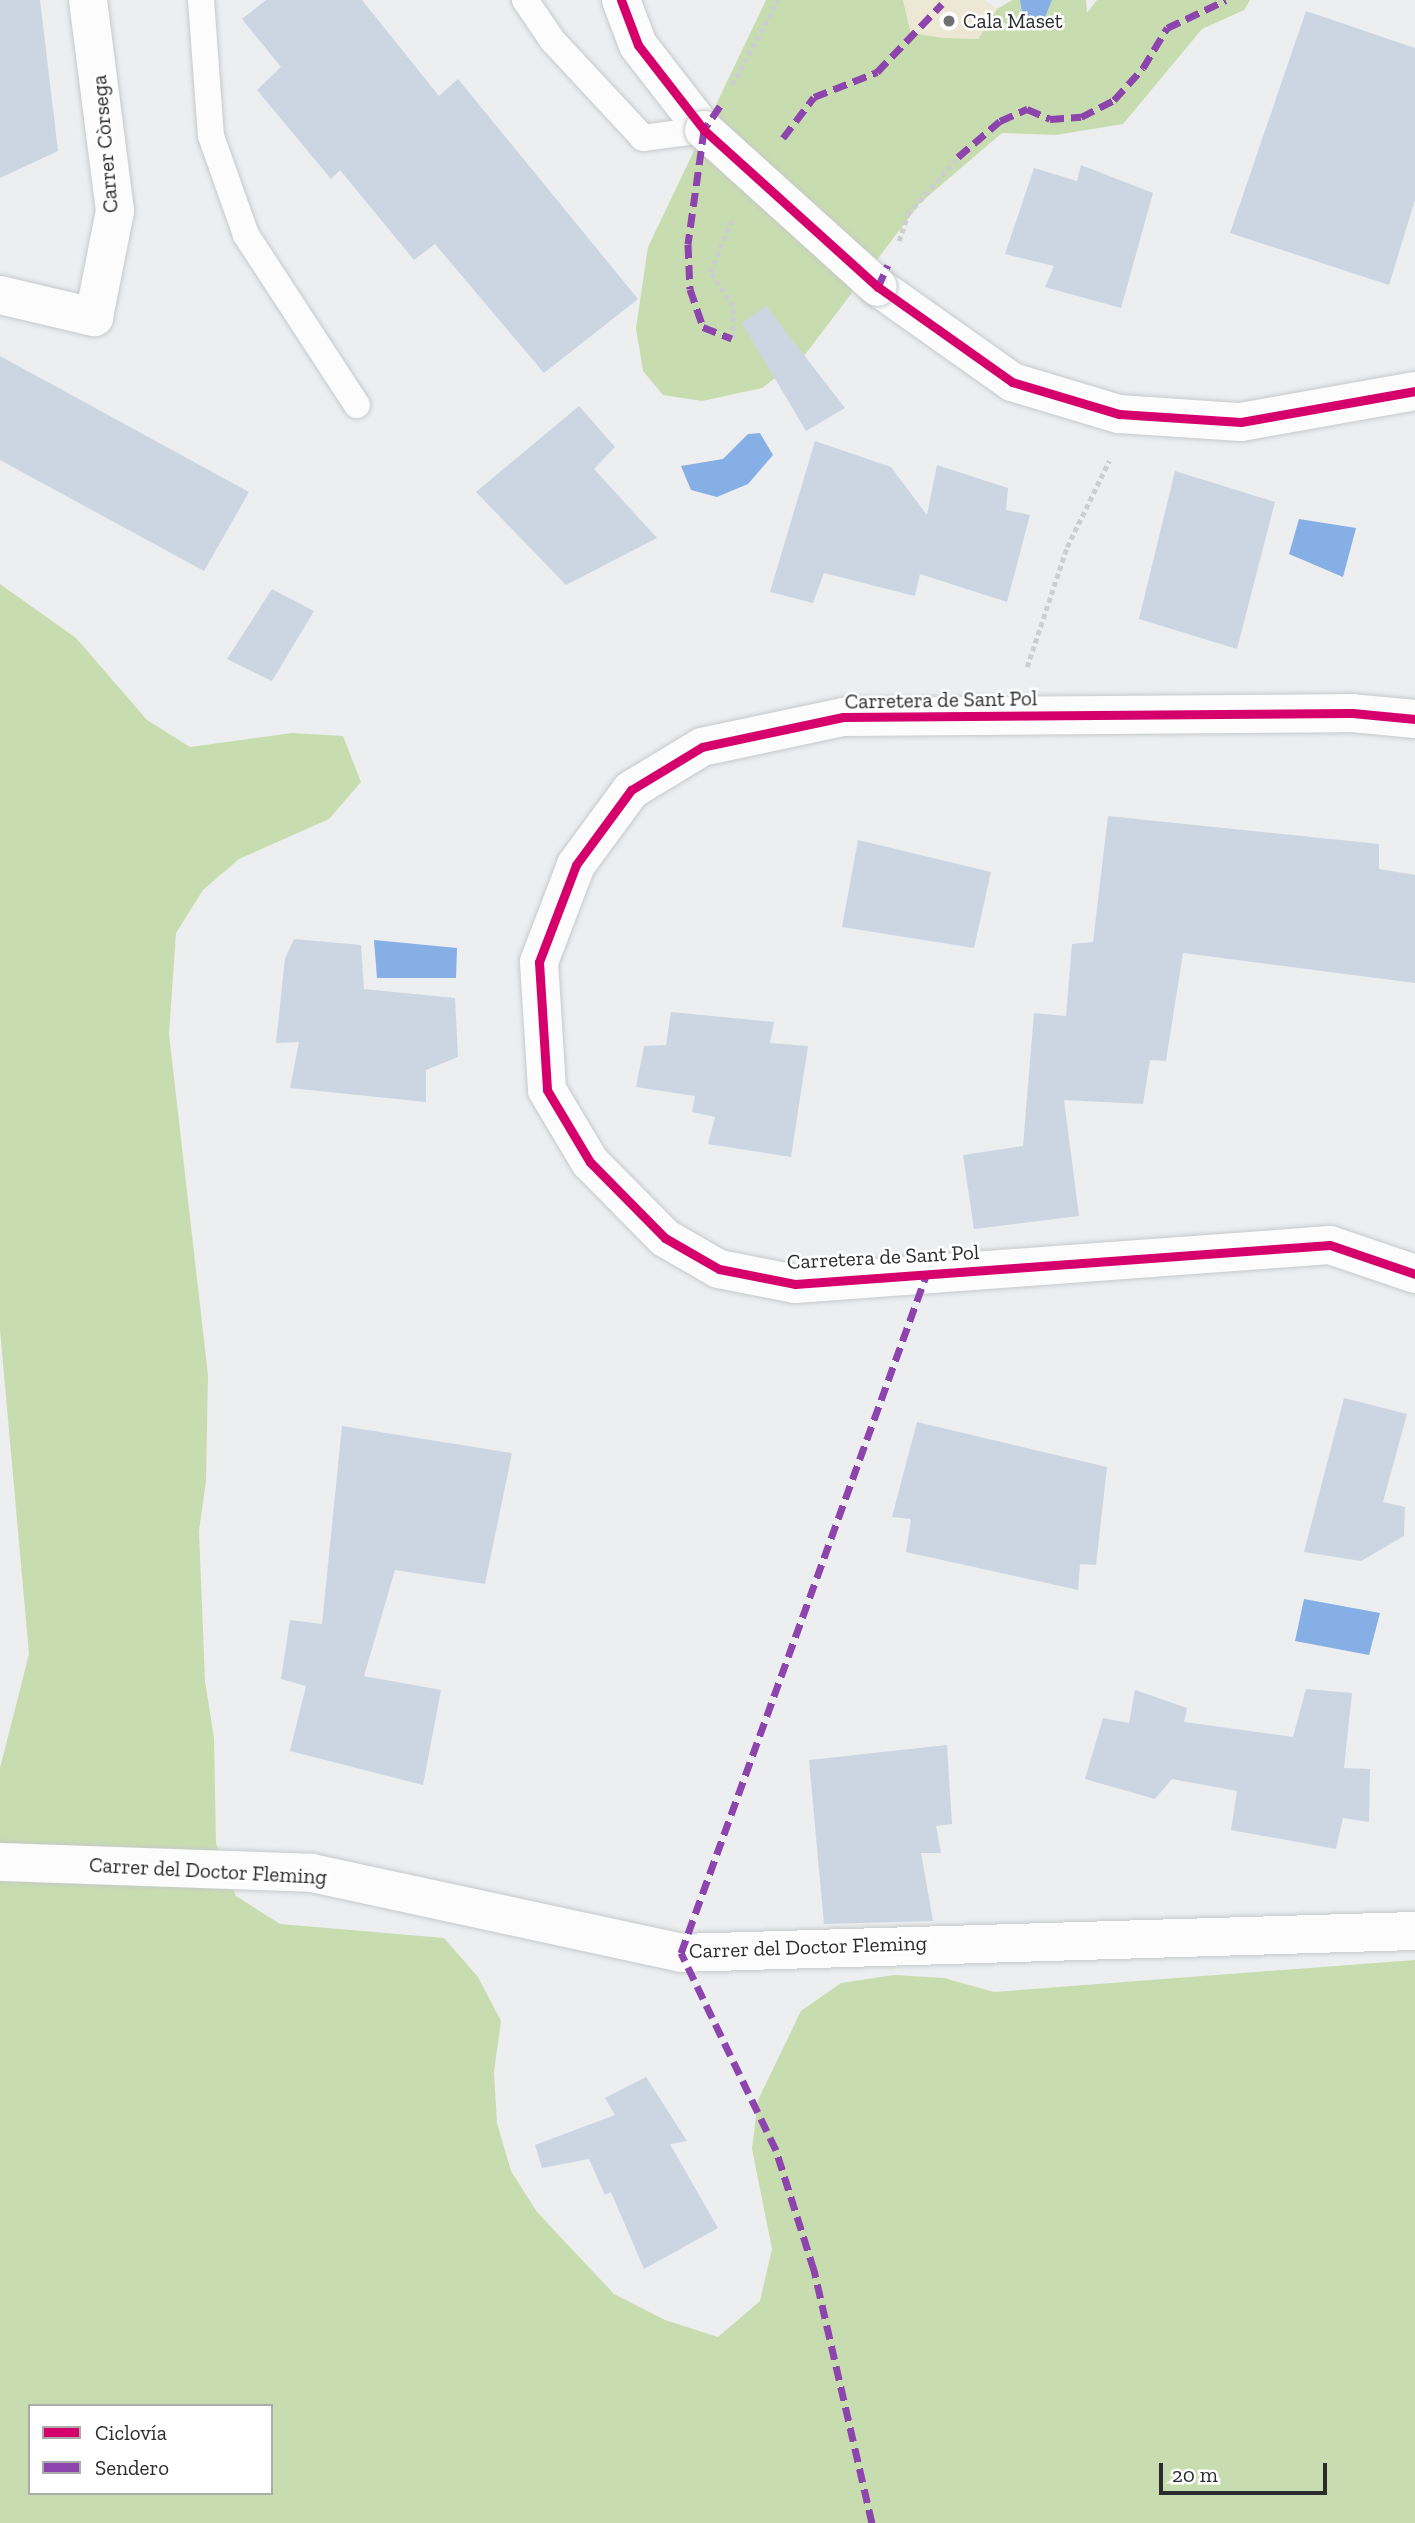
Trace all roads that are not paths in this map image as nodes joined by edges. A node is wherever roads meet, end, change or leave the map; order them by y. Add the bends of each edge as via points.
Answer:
1 (88, 0) edge
2 (201, 0) edge
3 (525, 0) edge
4 (621, 0) edge
5 (705, 130) junction
6 (0, 295) edge
7 (1415, 391) edge
8 (357, 405) dead end
9 (1415, 719) edge
10 (1415, 1274) edge
11 (0, 1862) edge
12 (1415, 1931) edge

1 - 6 street, Carrer Còrsega via 114,211 94,317
2 - 8 lane via 211,136 246,235
3 - 5 lane via 553,41 643,138
4 - 5 street via 638,46
5 - 7 street, bridge via 878,287 1012,382 1119,415 1241,422
9 - 10 street, Carretera de Sant Pol via 1352,713 843,717 702,747 631,790 576,865 539,962 547,1090 590,1162 665,1238 719,1269 795,1284 1330,1245
11 - 12 street, Carrer del Doctor Fleming via 312,1873 681,1953

